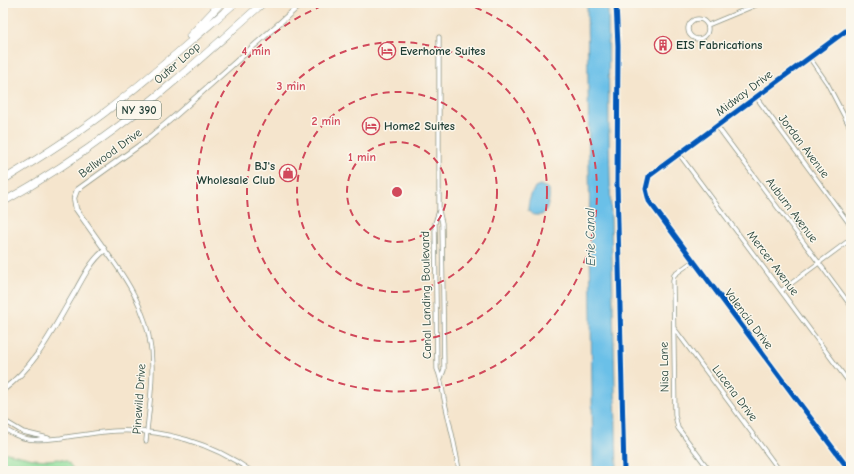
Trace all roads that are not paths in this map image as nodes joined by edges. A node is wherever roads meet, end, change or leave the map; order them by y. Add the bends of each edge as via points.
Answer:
1 (221, 3) edge
2 (235, 3) edge
3 (263, 3) edge
4 (302, 3) edge
5 (761, 3) edge
6 (708, 25) junction
7 (851, 27) edge
8 (439, 38) dead end
9 (809, 57) junction
10 (164, 65) junction
11 (756, 97) junction
12 (717, 126) junction
13 (851, 129) edge
14 (679, 154) junction
15 (649, 176) joint
16 (3, 180) edge
17 (3, 202) edge
18 (439, 211) junction
19 (851, 226) edge
20 (851, 239) edge
21 (105, 250) junction
22 (692, 261) junction
23 (819, 263) junction
24 (782, 291) junction
25 (851, 306) edge
26 (673, 327) junction
27 (441, 378) junction
28 (851, 385) edge
29 (3, 390) edge
30 (3, 420) edge
31 (3, 428) edge
32 (147, 432) junction
33 (57, 438) junction
34 (146, 441) dead end
35 (851, 460) edge
36 (845, 464) junction
37 (251, 471) edge
38 (459, 471) edge
39 (710, 471) edge
40 (780, 471) edge
41 (850, 471) edge

1 - 10 highway
2 - 10 highway, Outer Loop / NY 390
3 - 17 highway, Outer Loop / NY 390 via 177,79 121,124 65,164
4 - 21 street, Bellwood Drive via 179,113 77,190 74,198 76,209
5 - 6 street
6 - 6 street via 704,20 695,19 688,26 688,32 696,39 702,39 707,35
7 - 9 street, Midway Drive
8 - 18 street, Canal Landing Boulevard
9 - 11 street, Midway Drive
9 - 13 street via 827,83
10 - 16 highway, Outer Loop / NY 390 via 80,130
11 - 12 street, Midway Drive
11 - 19 street, Jordan Avenue
12 - 14 street, Midway Drive
12 - 23 street, Auburn Avenue
14 - 15 street, Midway Drive
14 - 24 street, Mercer Avenue
15 - 22 street, Valencia Drive via 646,189 649,201
18 - 27 street, Canal Landing Boulevard via 442,223 444,370
18 - 27 street, Canal Landing Boulevard via 435,222 437,369
20 - 23 street
21 - 29 street via 86,273 35,359 20,377
21 - 32 street, Pinewild Drive via 133,291 148,332 152,374
22 - 26 street, Nisa Lane via 674,275
22 - 36 street, Valencia Drive
23 - 24 street
23 - 25 street, Auburn Avenue
24 - 28 street, Mercer Avenue
26 - 39 street, Nisa Lane via 675,415 678,428
26 - 40 street, Lucena Drive
27 - 38 street, Canal Landing Boulevard
30 - 33 street via 23,432
31 - 33 street via 27,439
32 - 33 street via 114,431
32 - 34 street, Pinewild Drive
32 - 37 street via 202,444
35 - 36 street
36 - 41 street, Valencia Drive

